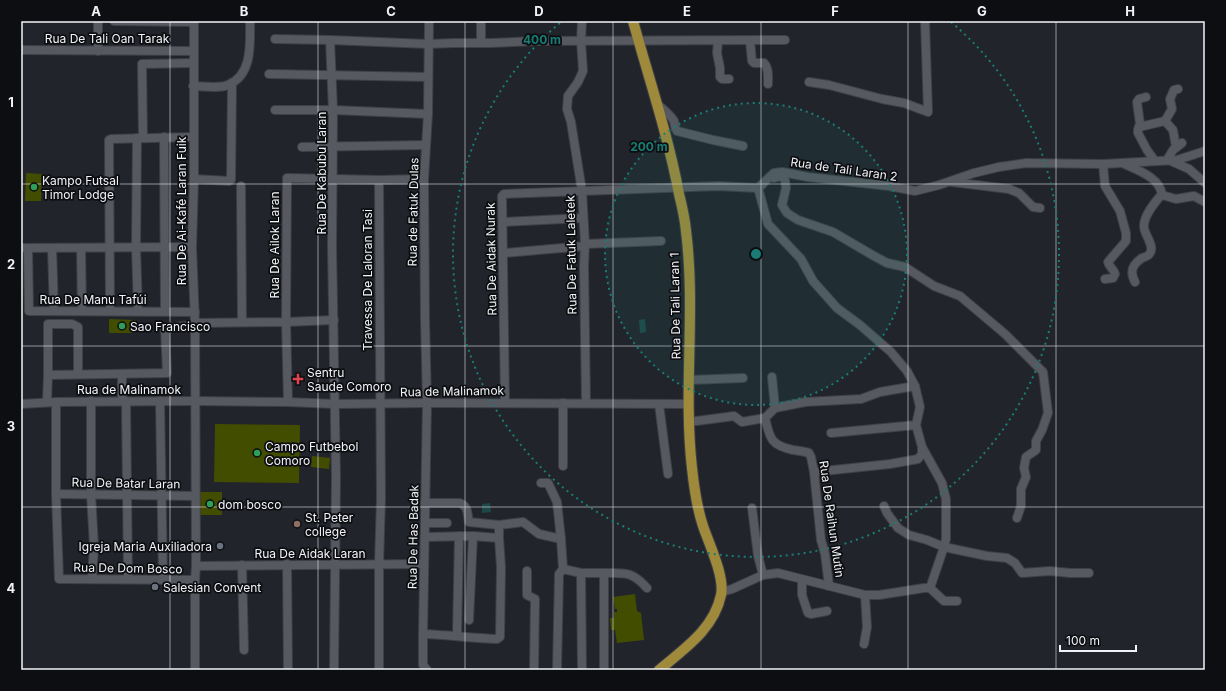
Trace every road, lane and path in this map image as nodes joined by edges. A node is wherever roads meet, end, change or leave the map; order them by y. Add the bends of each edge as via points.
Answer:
1 (98, 21) edge
2 (114, 21) edge
3 (194, 21) edge
4 (250, 21) edge
5 (429, 21) edge
6 (481, 21) edge
7 (582, 21) edge
8 (633, 21) edge
9 (925, 21) edge
10 (275, 39) dead end
11 (330, 40) junction
12 (785, 40) dead end
13 (581, 41) junction
14 (639, 41) junction
15 (718, 41) junction
16 (750, 41) junction
17 (481, 43) junction
18 (428, 44) junction
19 (21, 50) edge
20 (98, 51) junction
21 (194, 51) junction
22 (193, 63) junction
23 (269, 74) dead end
24 (332, 75) junction
25 (428, 77) junction
26 (728, 79) dead end
27 (809, 82) dead end
28 (232, 83) junction
29 (768, 84) dead end
30 (193, 86) junction
31 (1178, 89) dead end
32 (1146, 97) dead end
33 (656, 103) junction
34 (274, 110) dead end
35 (333, 110) junction
36 (428, 114) junction
37 (1165, 121) junction
38 (1139, 127) junction
39 (164, 137) junction
40 (193, 137) junction
41 (140, 138) junction
42 (333, 145) junction
43 (426, 145) junction
44 (302, 146) dead end
45 (743, 146) dead end
46 (1205, 151) edge
47 (1168, 160) junction
48 (1155, 161) junction
49 (1120, 162) junction
50 (1103, 164) junction
51 (194, 179) junction
52 (334, 179) junction
53 (424, 179) junction
54 (379, 180) junction
55 (949, 181) junction
56 (1205, 183) edge
57 (241, 186) dead end
58 (678, 187) junction
59 (758, 188) junction
60 (582, 191) junction
61 (1162, 195) junction
62 (1205, 202) edge
63 (1040, 208) dead end
64 (584, 218) junction
65 (503, 222) junction
66 (661, 241) dead end
67 (585, 245) junction
68 (109, 247) junction
69 (136, 247) junction
70 (192, 247) junction
71 (25, 248) edge
72 (52, 248) junction
73 (81, 248) junction
74 (164, 248) junction
75 (504, 252) junction
76 (1105, 279) dead end
77 (1136, 282) dead end
78 (110, 310) junction
79 (54, 311) junction
80 (82, 311) junction
81 (138, 311) junction
82 (164, 311) junction
83 (195, 312) junction
84 (334, 320) junction
85 (242, 322) junction
86 (286, 322) junction
87 (195, 324) junction
88 (78, 374) junction
89 (122, 374) junction
90 (48, 375) junction
91 (772, 377) dead end
92 (743, 378) dead end
93 (688, 380) junction
94 (915, 386) junction
95 (91, 401) junction
96 (124, 401) junction
97 (160, 401) junction
98 (196, 401) junction
99 (47, 402) junction
100 (56, 402) junction
101 (288, 402) junction
102 (22, 403) edge
103 (427, 403) junction
104 (505, 403) junction
105 (564, 403) junction
106 (586, 403) junction
107 (334, 404) junction
108 (380, 404) junction
109 (659, 404) junction
110 (688, 404) junction
111 (775, 408) junction
112 (765, 418) junction
113 (689, 422) junction
114 (916, 425) junction
115 (831, 433) dead end
116 (922, 447) junction
117 (564, 466) dead end
118 (814, 472) junction
119 (668, 474) dead end
120 (541, 483) dead end
121 (56, 494) junction
122 (91, 494) junction
123 (126, 495) junction
124 (160, 495) junction
125 (195, 496) junction
126 (425, 503) junction
127 (884, 506) dead end
128 (752, 508) dead end
129 (1017, 518) dead end
130 (425, 522) junction
131 (447, 523) dead end
132 (499, 525) junction
133 (459, 536) junction
134 (473, 536) junction
135 (425, 537) junction
136 (499, 538) junction
137 (561, 539) junction
138 (944, 547) junction
139 (287, 564) junction
140 (334, 564) junction
141 (379, 564) junction
142 (424, 564) junction
143 (242, 565) junction
144 (196, 566) junction
145 (563, 569) junction
146 (527, 571) dead end
147 (604, 573) junction
148 (1089, 573) dead end
149 (581, 574) junction
150 (763, 575) junction
151 (92, 579) junction
152 (128, 580) junction
153 (163, 580) junction
154 (195, 580) junction
155 (802, 580) junction
156 (829, 586) junction
157 (646, 588) dead end
158 (930, 588) junction
159 (722, 592) junction
160 (865, 595) junction
161 (957, 601) dead end
162 (827, 611) dead end
163 (469, 620) dead end
164 (423, 634) junction
165 (457, 635) junction
166 (864, 644) dead end
167 (244, 650) dead end
168 (195, 670) edge
169 (288, 670) edge
170 (334, 670) edge
171 (379, 670) edge
172 (426, 670) edge
173 (534, 670) edge
174 (557, 670) edge
175 (582, 670) edge
176 (604, 670) edge
177 (659, 670) edge

1 - 20 street
2 - 3 street
3 - 21 street, Rua De Ai-Kafé Laran Fuik
4 - 28 street via 250,55
5 - 18 street, Rua de Fatuk Dulas
6 - 17 street
7 - 13 street, Rua De Fatuk Laletek
8 - 14 main road, Rua De Tali Laran 1
9 - 27 street via 928,112 904,103
10 - 11 street
11 - 18 street
11 - 24 street, Rua De Kabubu Laran
12 - 16 street
13 - 14 street
13 - 17 street
13 - 60 street, Rua De Fatuk Laletek via 584,71 568,96 567,109
14 - 15 street
14 - 33 main road, Rua De Tali Laran 1
15 - 16 street
15 - 26 street via 720,77
16 - 29 street via 752,61 766,65
17 - 18 street
18 - 25 street, Rua de Fatuk Dulas
19 - 20 street, Rua De Tali Oan Tarak
20 - 21 street, Rua De Tali Oan Tarak
21 - 22 street, Rua De Ai-Kafé Laran Fuik
22 - 30 street, Rua De Ai-Kafé Laran Fuik
22 - 41 street via 142,64
23 - 24 street
24 - 25 street
24 - 35 street, Rua De Kabubu Laran
25 - 36 street, Rua de Fatuk Dulas
28 - 30 street via 227,86
28 - 51 street via 231,180
30 - 40 street, Rua De Ai-Kafé Laran Fuik
31 - 37 street via 1174,90 1170,99 1172,109
32 - 38 street via 1136,102
33 - 45 street via 668,112 677,131
33 - 58 main road, Rua De Tali Laran 1
34 - 35 street
35 - 36 street
35 - 42 street, Rua De Kabubu Laran
36 - 43 street, Rua de Fatuk Dulas
37 - 38 street
37 - 47 street via 1173,130 1179,145 1170,153
38 - 48 street via 1143,143
39 - 40 street
39 - 41 street
39 - 74 street
40 - 51 street, Rua De Ai-Kafé Laran Fuik
41 - 68 street via 109,140
41 - 69 street
42 - 43 street
42 - 44 street
42 - 52 street, Rua De Kabubu Laran
43 - 53 street, Rua de Fatuk Dulas
46 - 47 street, Rua de Tali Laran 2 via 1177,160
47 - 48 street, Rua de Tali Laran 2
47 - 56 street via 1189,169
48 - 49 street, Rua de Tali Laran 2
49 - 50 street, Rua de Tali Laran 2
49 - 61 street via 1148,175 1161,188
50 - 55 street, Rua de Tali Laran 2 via 1026,163 999,166
50 - 76 street via 1105,186 1120,211 1126,233 1126,241 1108,262 1115,274 1113,278
51 - 70 street, Rua De Ai-Kafé Laran Fuik
52 - 54 street, Rua De Ailok Laran
52 - 84 street, Rua De Kabubu Laran
52 - 86 street, Rua De Ailok Laran via 287,178
53 - 54 street, Rua De Ailok Laran
53 - 103 street, Rua de Fatuk Dulas
54 - 108 street, Travessa De Laloran Tasi
55 - 59 street, Rua de Tali Laran 2 via 915,191 782,172 774,173
55 - 63 street via 1009,189 1019,193 1033,207
57 - 85 street
58 - 59 street, Rua De Aidak Nurak
58 - 60 street, Rua De Aidak Nurak
58 - 93 main road, Rua De Tali Laran 1 via 686,230 690,293
59 - 94 street via 768,224 801,259 813,281 837,308 891,352 907,371
59 - 129 street via 781,176 785,180 786,188 782,205 787,213 798,220 834,232 874,256 905,267 940,289 960,296 1005,334 1043,372 1048,413 1036,441 1036,450 1026,457 1026,477 1021,488 1021,506
60 - 64 street, Rua De Fatuk Laletek
60 - 65 street, Rua De Aidak Nurak via 504,194
61 - 62 street via 1176,199 1194,196
61 - 77 street via 1153,205 1145,222 1144,228 1151,251 1133,266 1133,278
64 - 65 street
64 - 67 street, Rua De Fatuk Laletek
65 - 75 street, Rua De Aidak Nurak
66 - 67 street
67 - 75 street
67 - 106 street, Rua De Fatuk Laletek
68 - 69 street
68 - 73 street
68 - 78 street
69 - 74 street
69 - 81 street
70 - 74 street
70 - 83 street, Rua De Ai-Kafé Laran Fuik
71 - 72 street
71 - 79 street, Rua De Manu Tafúi via 29,311
72 - 73 street
72 - 79 street
73 - 80 street
74 - 82 street
75 - 104 street, Rua De Aidak Nurak
78 - 80 street, Rua De Manu Tafúi
78 - 81 street, Rua De Manu Tafúi
79 - 80 street, Rua De Manu Tafúi
81 - 82 street, Rua De Manu Tafúi
82 - 83 street, Rua De Manu Tafúi
83 - 87 street, Rua De Ai-Kafé Laran Fuik
84 - 86 street
84 - 107 street, Rua De Kabubu Laran
85 - 86 street
85 - 87 street
86 - 101 street, Rua De Ailok Laran
87 - 89 street via 165,328 167,373
87 - 98 street, Rua De Ai-Kafé Laran Fuik
88 - 89 street
88 - 90 street
88 - 90 street via 78,326 48,324
89 - 96 street
90 - 99 street
91 - 111 street
92 - 93 street
93 - 110 main road, Rua De Tali Laran 1
94 - 111 street via 880,392 861,399 805,402
94 - 114 street via 920,407
95 - 96 street, Rua de Malinamok
95 - 100 street, Rua de Malinamok
95 - 122 street
96 - 97 street, Rua de Malinamok
96 - 123 street
97 - 98 street, Rua de Malinamok
97 - 124 street
98 - 101 street, Rua de Malinamok
98 - 125 street, Rua De Dom Bosco
99 - 100 street, Rua de Malinamok
99 - 102 street, Rua de Malinamok
100 - 121 street, Rua De Dom Bosco
101 - 107 street, Rua de Malinamok
103 - 104 street, Rua de Malinamok
103 - 108 street, Rua de Malinamok
103 - 126 street, Rua De Has Badak
104 - 105 street, Rua de Malinamok
105 - 106 street, Rua de Malinamok
105 - 117 street
106 - 109 street, Rua de Malinamok
107 - 108 street, Rua de Malinamok
107 - 140 street, Rua De Kabubu Laran
108 - 141 street, Travessa De Laloran Tasi
109 - 110 street, Rua de Malinamok
109 - 119 street
110 - 113 main road, Rua De Tali Laran 1
111 - 112 street
112 - 113 street via 742,422 734,416
112 - 118 street, Rua De Raihun Mutin via 774,442 786,448 809,453
113 - 159 main road, Rua De Tali Laran 1 via 692,468 700,515 720,576
114 - 115 street
114 - 116 street
116 - 118 street via 922,454 918,459
116 - 138 street via 942,483 946,499
118 - 156 street, Rua De Raihun Mutin
120 - 137 street via 548,483 557,502
121 - 122 street, Rua De Batar Laran
121 - 151 street, Rua De Dom Bosco via 59,579
122 - 123 street, Rua De Batar Laran
122 - 151 street via 94,546
123 - 124 street, Rua De Batar Laran
123 - 152 street
124 - 125 street, Rua De Batar Laran
124 - 153 street
125 - 144 street, Rua De Dom Bosco
126 - 130 street, Rua De Has Badak
126 - 132 street via 460,503 467,508 469,522
127 - 138 street via 898,528 909,535
128 - 150 street
130 - 131 street
130 - 135 street, Rua De Has Badak
132 - 136 street
132 - 137 street via 523,522 539,534
133 - 134 street
133 - 135 street
133 - 165 street
134 - 136 street
134 - 163 street
135 - 142 street, Rua De Has Badak
136 - 165 street via 500,637 468,638
137 - 145 street
138 - 148 street via 1007,558 1015,563 1022,573
138 - 158 street
139 - 140 street, Rua De Aidak Laran
139 - 143 street, Rua De Aidak Laran
139 - 169 street
140 - 141 street, Rua De Aidak Laran
140 - 170 street, Rua De Kabubu Laran
141 - 142 street, Rua De Aidak Laran
141 - 171 street, Travessa De Laloran Tasi
142 - 164 street, Rua De Has Badak
143 - 144 street, Rua De Aidak Laran
143 - 167 street
144 - 154 street, Rua De Dom Bosco
145 - 149 street
145 - 174 street via 560,574
146 - 173 street via 527,595 535,599
147 - 149 street
147 - 157 street via 626,573 640,580
147 - 176 street
149 - 175 street
150 - 155 street via 778,574
150 - 159 street
151 - 152 street, Rua De Dom Bosco
152 - 153 street, Rua De Dom Bosco
153 - 154 street, Rua De Dom Bosco
154 - 168 street
155 - 156 street
155 - 162 street via 802,594 808,613
156 - 160 street
158 - 160 street
158 - 161 street via 944,601
159 - 177 main road via 714,616 702,633
160 - 166 street
164 - 165 street
164 - 172 street, Rua De Has Badak via 423,665

